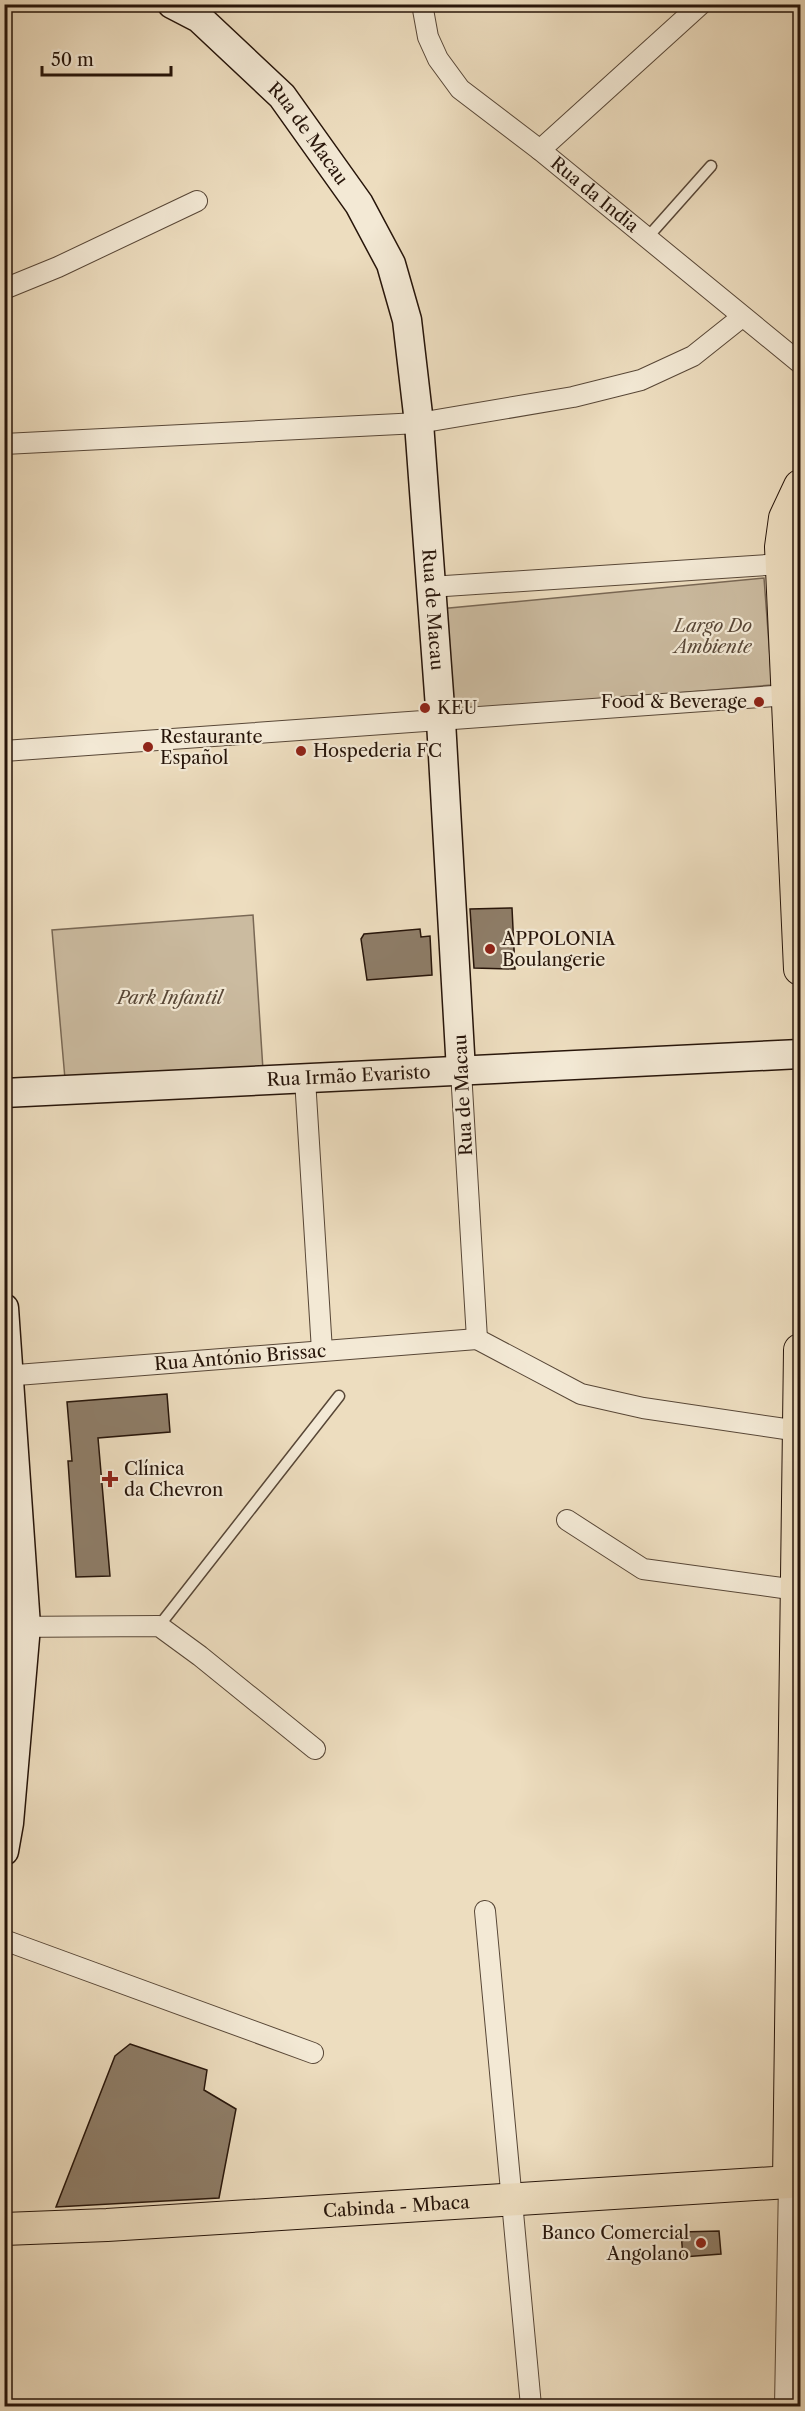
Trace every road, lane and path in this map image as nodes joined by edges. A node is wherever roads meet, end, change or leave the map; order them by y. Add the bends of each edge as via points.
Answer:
1 (172, 4) edge
2 (422, 4) edge
3 (701, 4) edge
4 (540, 150) junction
5 (711, 166) dead end
6 (197, 201) dead end
7 (647, 238) junction
8 (4, 289) edge
9 (742, 316) junction
10 (801, 363) edge
11 (419, 423) junction
12 (4, 444) edge
13 (801, 486) edge
14 (782, 564) junction
15 (430, 587) junction
16 (788, 695) junction
17 (441, 721) junction
18 (4, 751) edge
19 (796, 784) edge
20 (801, 969) edge
21 (801, 1053) edge
22 (461, 1071) junction
23 (305, 1079) junction
24 (4, 1093) edge
25 (4, 1308) edge
26 (477, 1339) junction
27 (801, 1350) edge
28 (322, 1351) junction
29 (7, 1376) edge
30 (339, 1396) dead end
31 (799, 1431) edge
32 (567, 1520) dead end
33 (798, 1606) edge
34 (15, 1626) edge
35 (159, 1626) junction
36 (315, 1749) dead end
37 (797, 1800) edge
38 (4, 1851) edge
39 (484, 1911) dead end
40 (4, 1940) edge
41 (313, 2053) dead end
42 (795, 2182) edge
43 (510, 2198) junction
44 (4, 2229) edge
45 (531, 2406) edge
46 (785, 2406) edge

1 - 11 street, Rua de Macau via 199,18 282,96 358,204 391,264 406,320
2 - 4 street, Rua da India via 428,37 450,76 477,103
3 - 4 street
4 - 7 street, Rua da India
5 - 7 lane
6 - 8 street
7 - 9 street, Rua da India
9 - 10 street, Rua da India
9 - 11 street via 693,356 641,380 573,398
11 - 12 street
11 - 15 street, Rua de Macau
13 - 14 main road via 785,518
14 - 15 street
14 - 16 main road
15 - 17 street, Rua de Macau
16 - 17 street
16 - 19 main road
17 - 18 street
17 - 22 street, Rua de Macau
19 - 20 main road
21 - 22 street, Rua Irmão Evaristo
22 - 23 street, Rua Irmão Evaristo
22 - 26 street, Rua de Macau
23 - 24 street, Rua Irmão Evaristo
23 - 28 street
25 - 29 street
26 - 28 street, Rua António Brissac
26 - 31 street via 581,1394 643,1408
27 - 31 main road
28 - 29 street, Rua António Brissac
29 - 34 street
30 - 35 lane
31 - 33 main road
32 - 33 street via 643,1569
33 - 37 main road
34 - 35 street
34 - 38 street via 9,1823
35 - 36 street
37 - 42 main road
39 - 43 street
40 - 41 street
42 - 43 main road, Cabinda - Mbaca
42 - 46 street
43 - 44 main road, Cabinda - Mbaca
43 - 45 street

